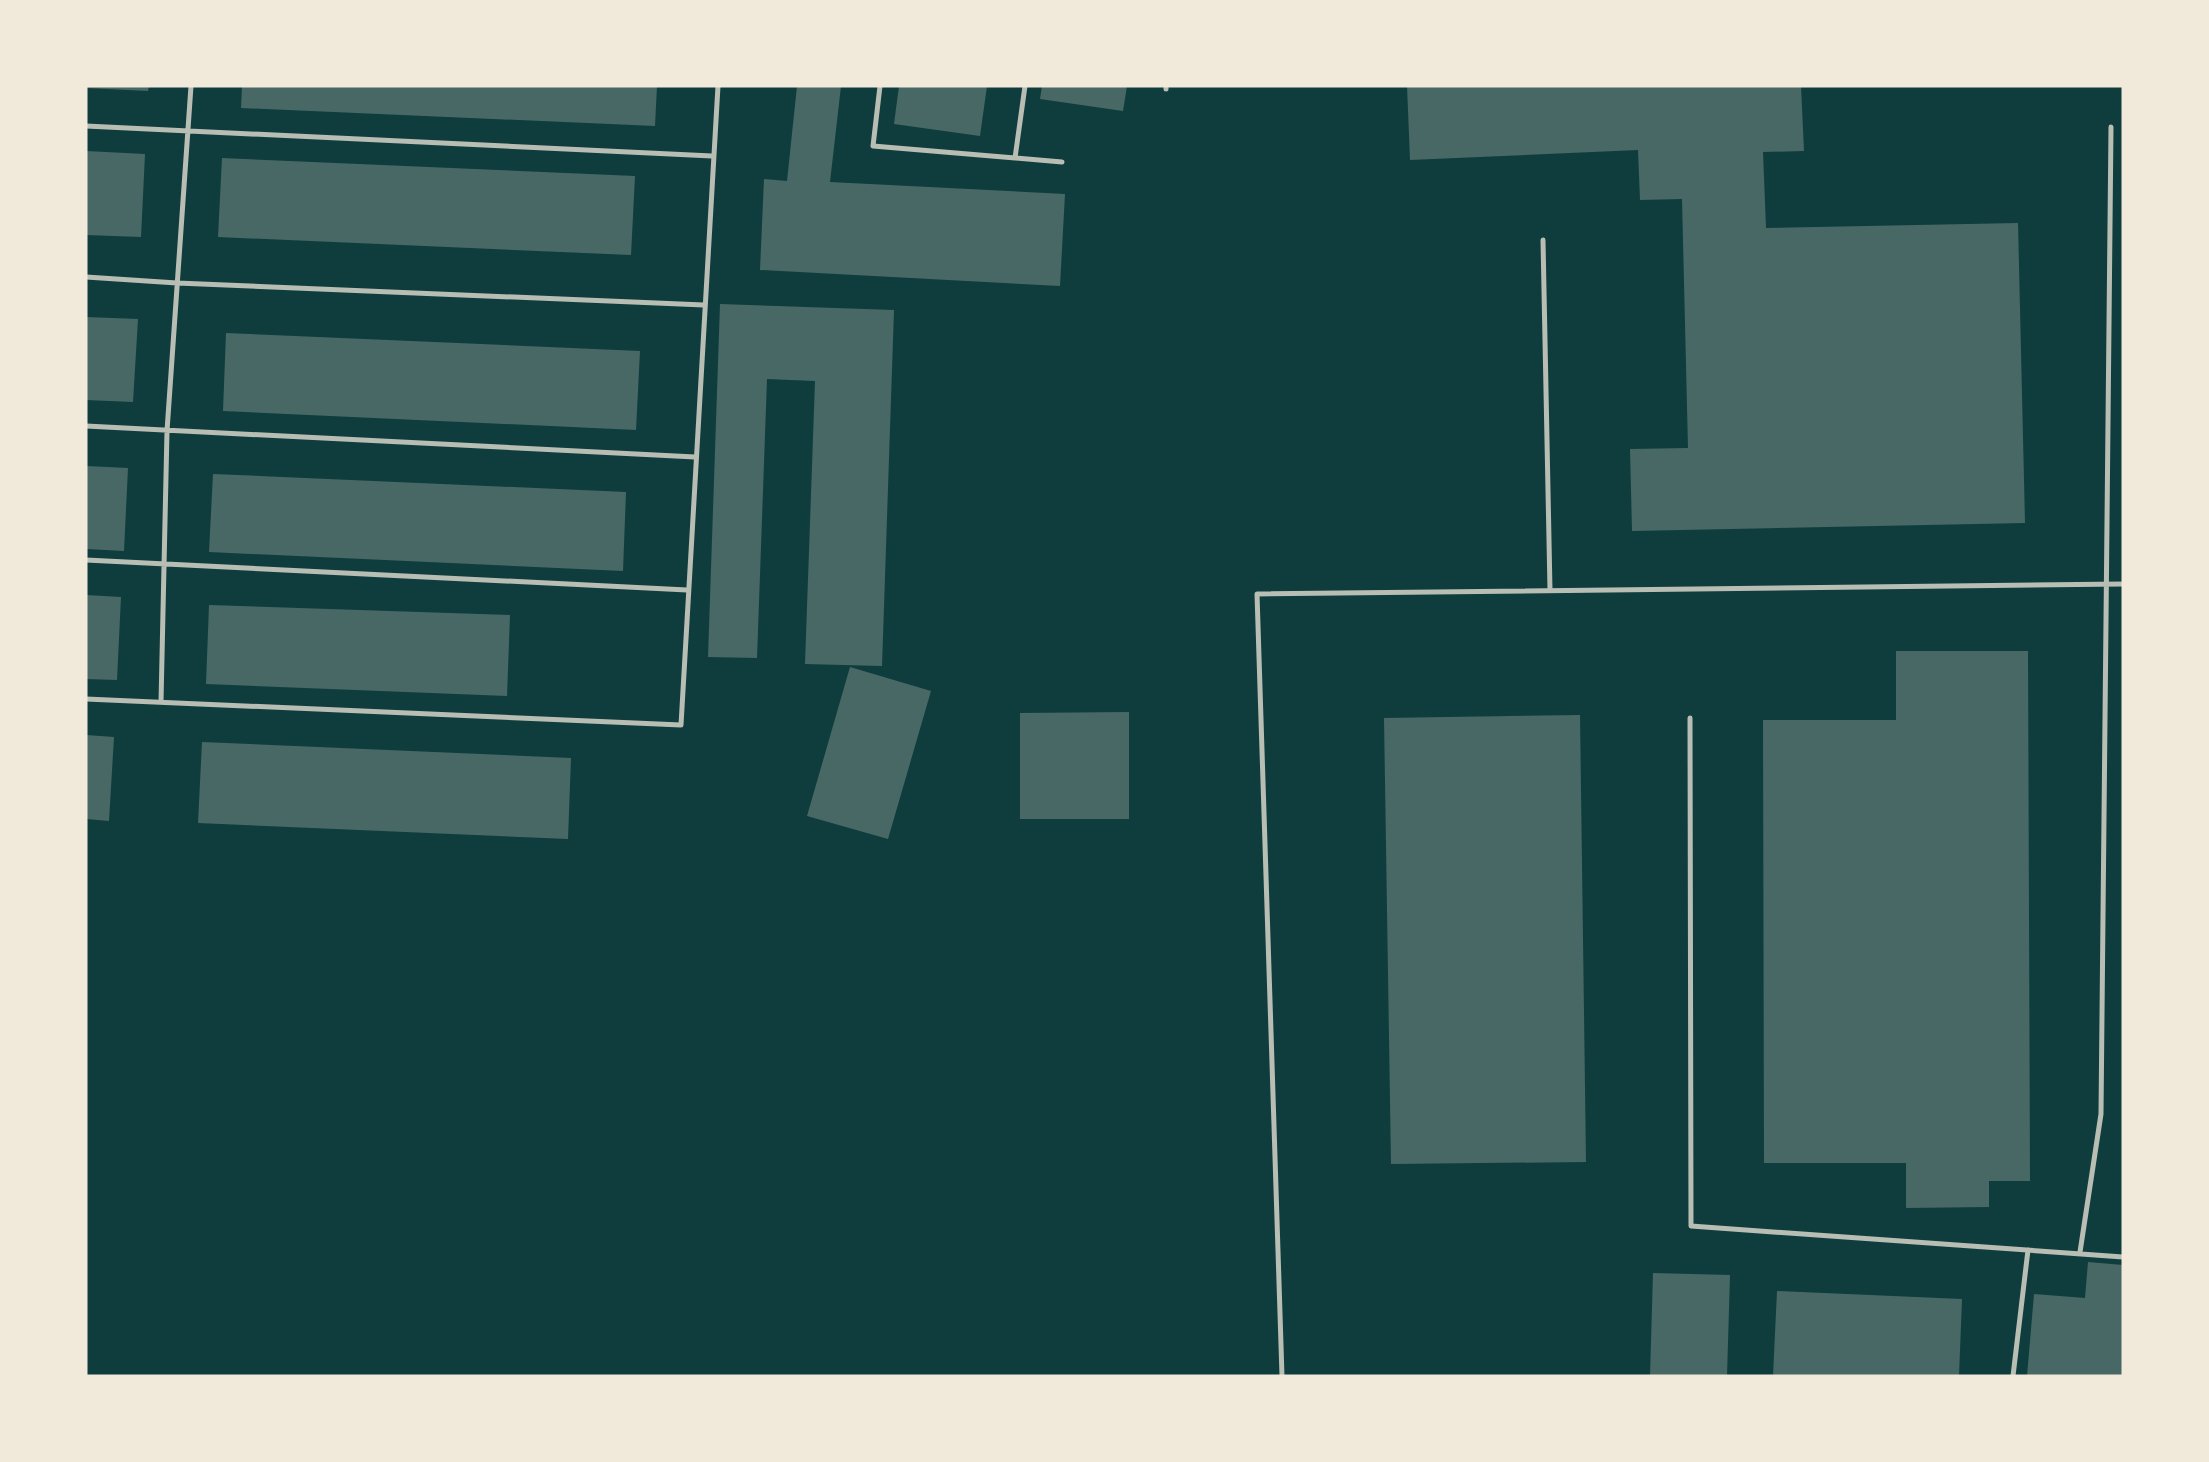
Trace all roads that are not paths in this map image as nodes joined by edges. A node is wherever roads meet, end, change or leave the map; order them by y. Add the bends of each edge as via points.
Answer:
1 (191, 86) edge
2 (718, 86) edge
3 (880, 86) edge
4 (1025, 86) edge
5 (86, 126) edge
6 (2111, 127) dead end
7 (188, 131) junction
8 (712, 156) junction
9 (1015, 158) junction
10 (1062, 162) dead end
11 (1543, 240) dead end
12 (86, 277) edge
13 (177, 283) junction
14 (704, 305) junction
15 (86, 426) edge
16 (167, 431) junction
17 (695, 457) junction
18 (86, 560) edge
19 (164, 564) junction
20 (2106, 584) junction
21 (2123, 584) edge
22 (687, 590) junction
23 (1550, 590) junction
24 (86, 699) edge
25 (161, 702) junction
26 (1690, 718) dead end
27 (2028, 1250) junction
28 (2080, 1252) junction
29 (2123, 1257) edge
30 (1282, 1376) edge
31 (2013, 1376) edge

1 - 7 lane
2 - 8 lane
3 - 9 lane via 873,146
4 - 9 lane
5 - 7 lane
6 - 20 lane
7 - 8 lane
7 - 13 lane
8 - 14 lane
9 - 10 lane
11 - 23 lane
12 - 13 lane
13 - 14 lane
13 - 16 lane
14 - 17 lane
15 - 16 lane
16 - 17 lane
16 - 19 lane
17 - 22 lane
18 - 19 lane
19 - 22 lane
19 - 25 lane
20 - 21 lane
20 - 23 lane
20 - 28 lane via 2101,1114
22 - 25 lane via 681,725
23 - 30 lane via 1257,594
24 - 25 lane
26 - 27 lane via 1691,1226
27 - 28 lane
27 - 31 lane
28 - 29 lane

